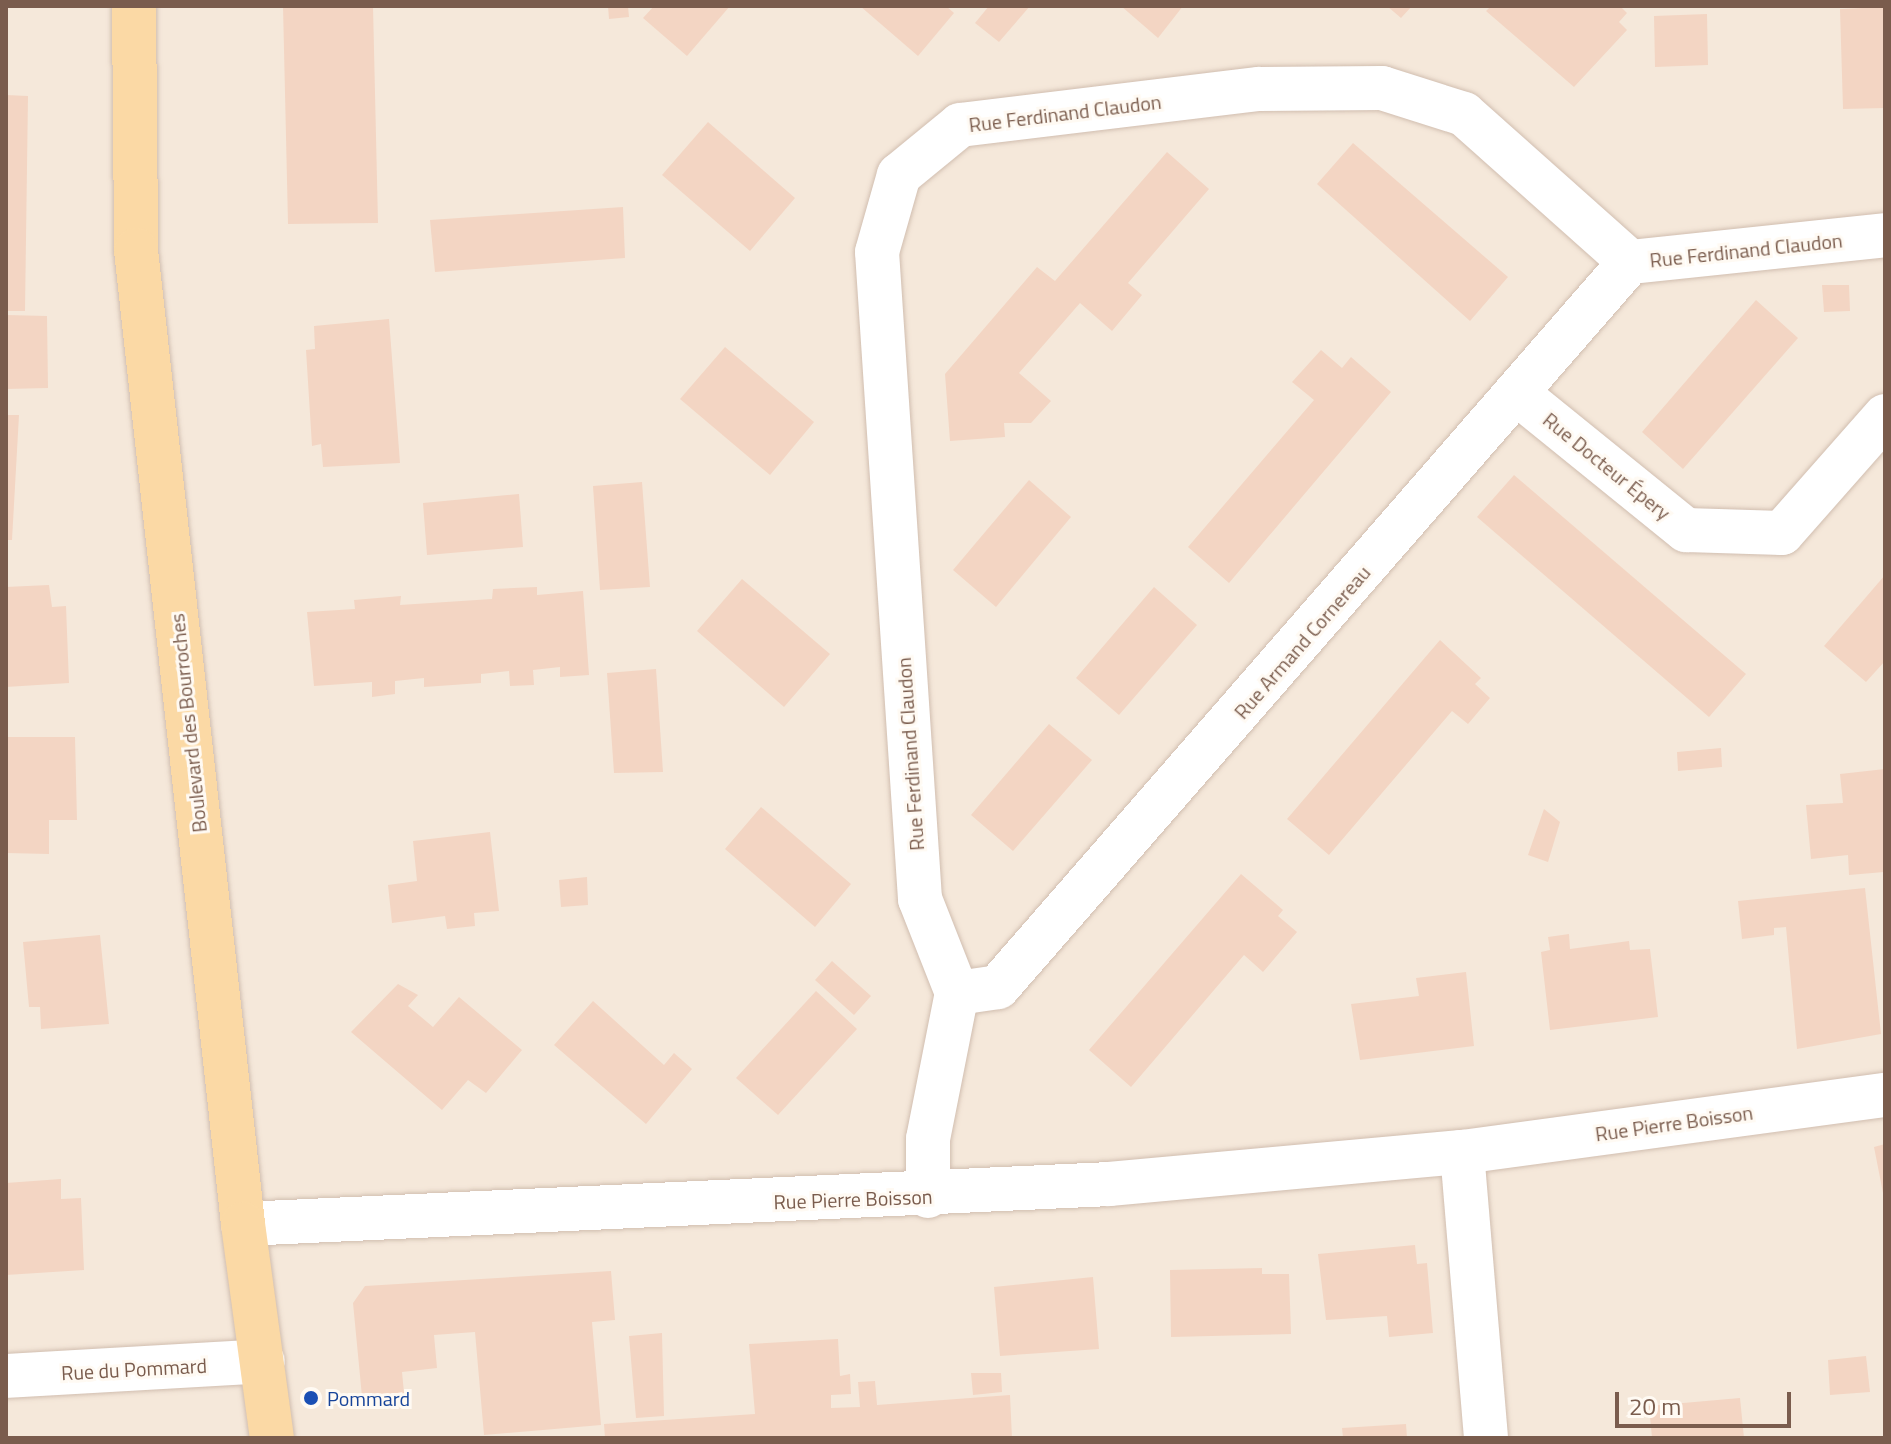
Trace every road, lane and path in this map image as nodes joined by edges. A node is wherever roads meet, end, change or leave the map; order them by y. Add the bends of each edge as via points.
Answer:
1 (134, 6) edge
2 (1885, 235) edge
3 (1630, 262) junction
4 (1519, 395) junction
5 (1885, 416) edge
6 (957, 993) junction
7 (1885, 1095) edge
8 (1462, 1152) junction
9 (928, 1196) junction
10 (243, 1224) junction
11 (263, 1361) junction
12 (6, 1376) edge
13 (272, 1438) edge
14 (1486, 1438) edge

1 - 10 main road, Boulevard des Bourroches via 136,250
2 - 3 street, Rue Ferdinand Claudon
3 - 4 street, Rue Armand Cornereau
3 - 6 street, Rue Ferdinand Claudon via 1464,114 1382,88 1259,89 960,125 899,175 877,252 920,899
4 - 5 street, Rue Docteur Épery via 1686,530 1782,533
4 - 6 street, Rue Armand Cornereau via 998,987
6 - 9 street via 928,1139
7 - 8 street, Rue Pierre Boisson
8 - 9 street, Rue Pierre Boisson
8 - 14 street
9 - 10 street, Rue Pierre Boisson
10 - 11 main road, Boulevard des Bourroches
11 - 12 street, Rue du Pommard
11 - 13 main road, Boulevard des Bourroches

